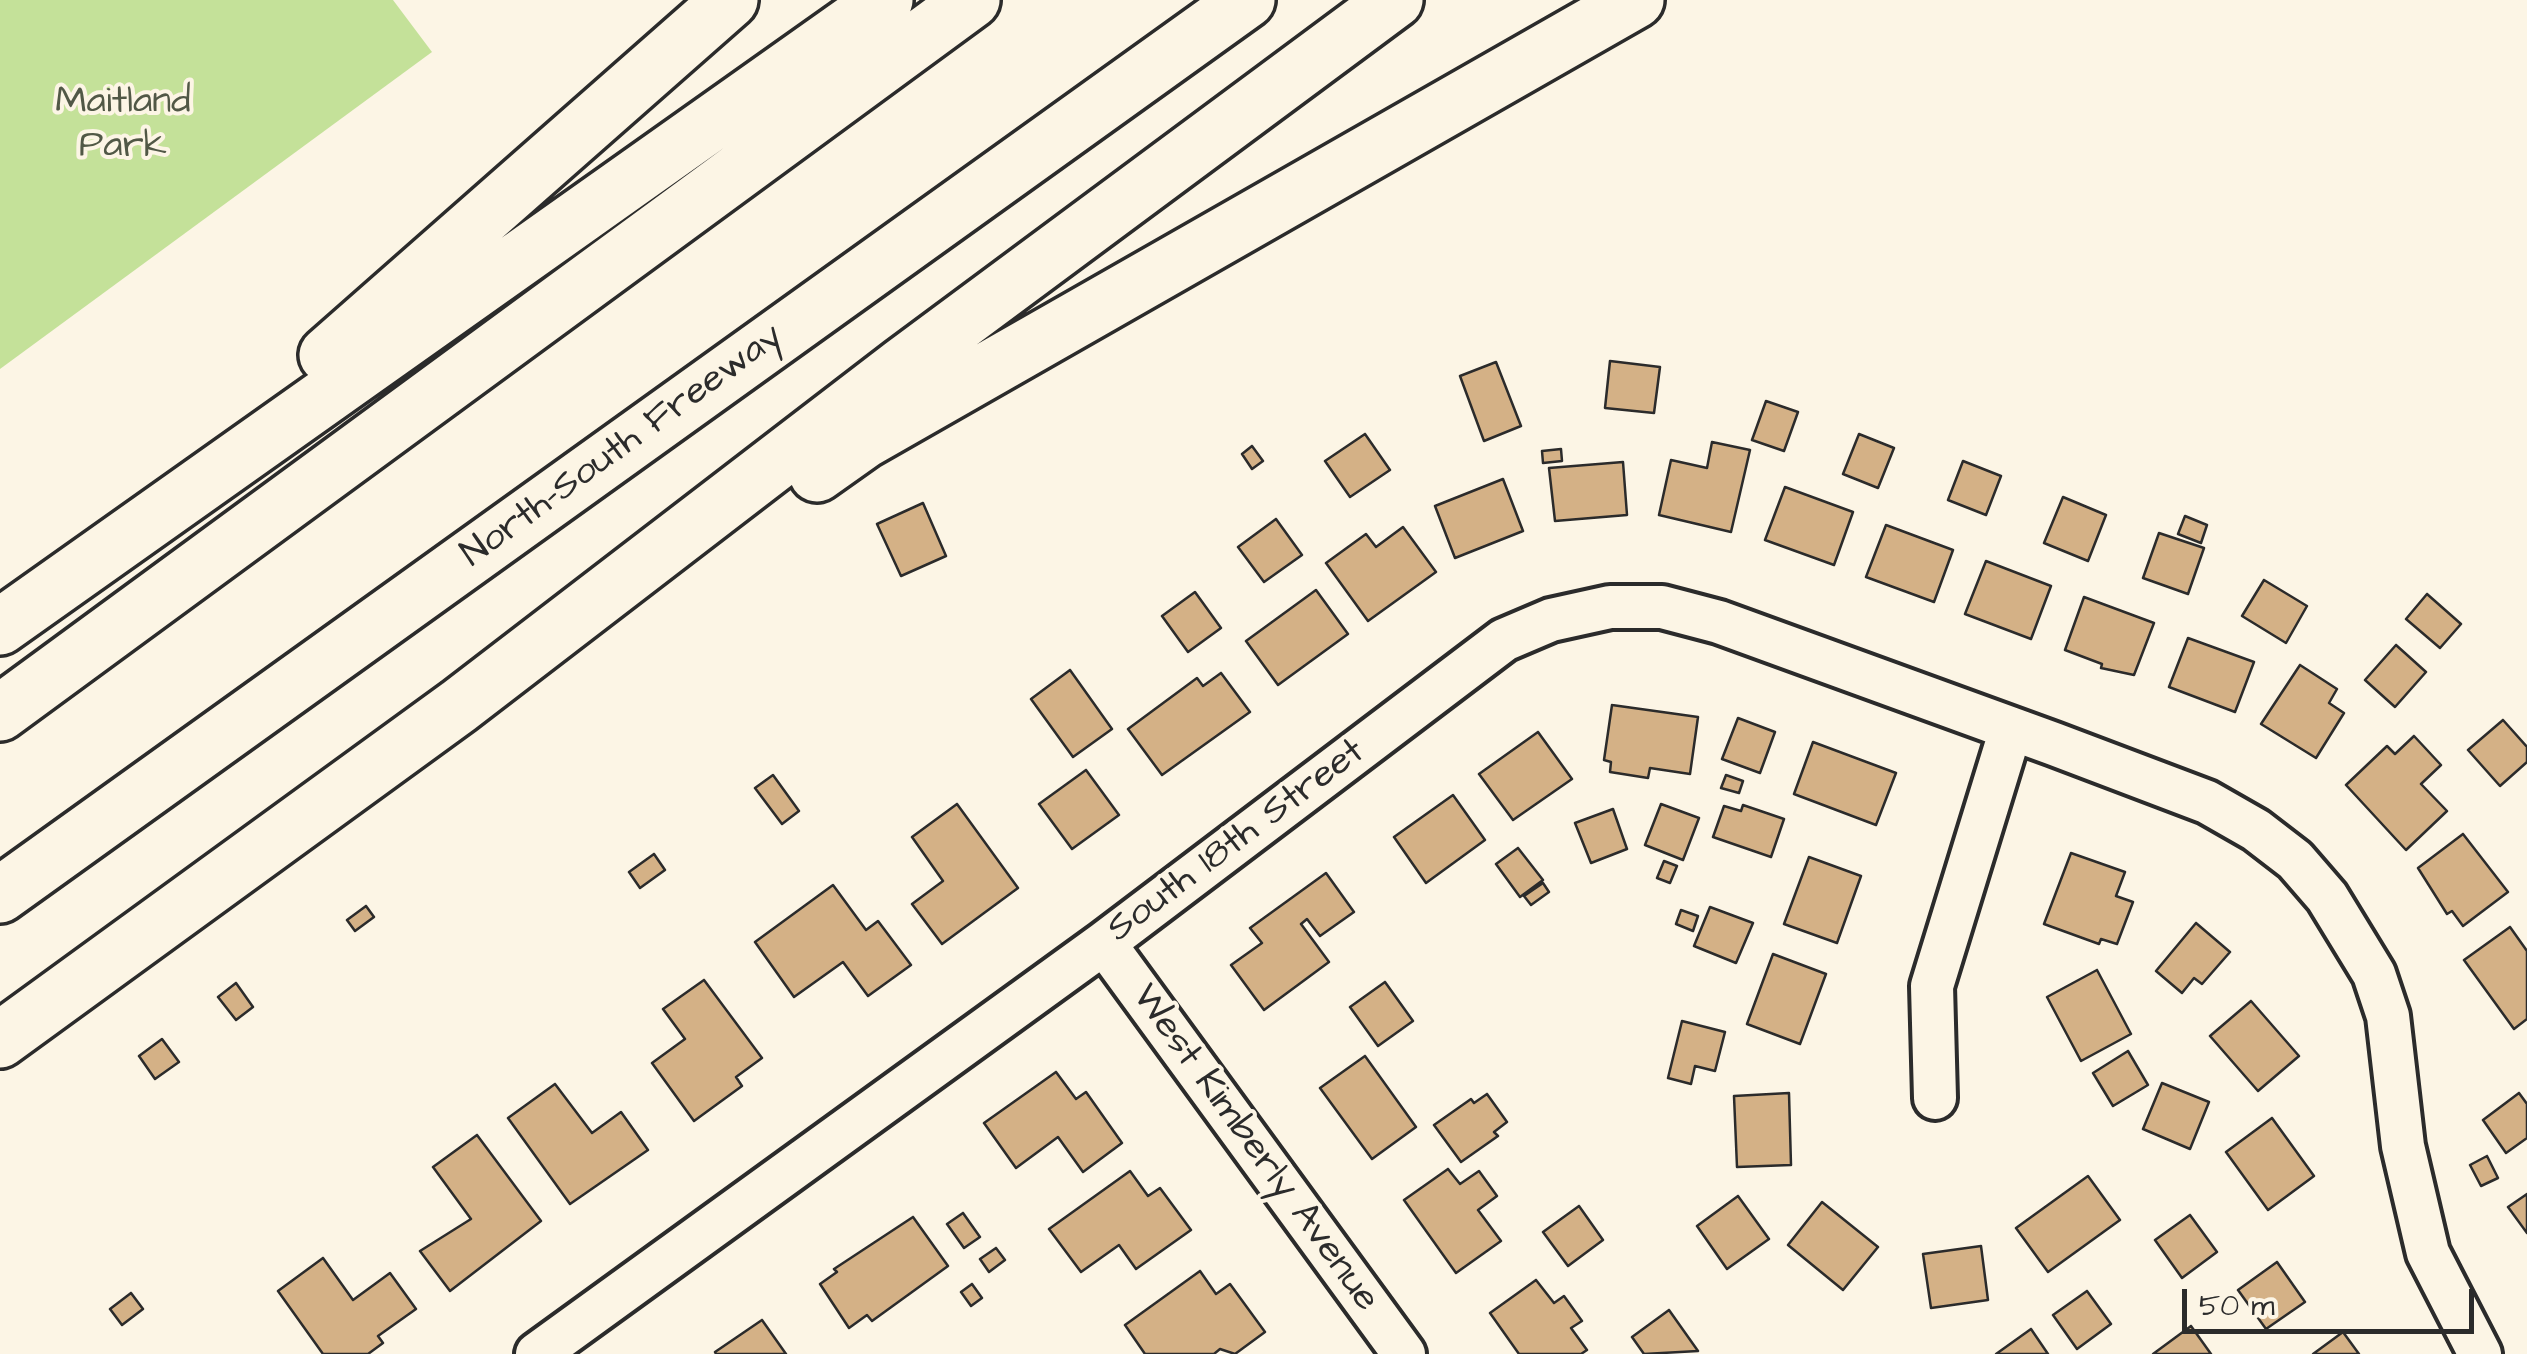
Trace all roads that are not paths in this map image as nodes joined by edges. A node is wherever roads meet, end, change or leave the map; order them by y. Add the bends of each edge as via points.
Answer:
1 (730, 0) edge
2 (885, 0) edge
3 (972, 0) edge
4 (1248, 0) edge
5 (1395, 0) edge
6 (1636, 0) edge
7 (98, 556) junction
8 (0, 627) edge
9 (459, 706) junction
10 (0, 713) edge
11 (2010, 728) junction
12 (0, 895) edge
13 (1104, 943) junction
14 (0, 1040) edge
15 (1935, 1098) dead end
16 (537, 1354) edge
17 (1404, 1354) edge
18 (2480, 1354) edge

1 - 7 highway
2 - 7 highway
3 - 10 highway
4 - 12 highway, North-South Freeway
5 - 9 highway via 872,388
6 - 9 highway via 865,440 544,667
7 - 8 highway
9 - 14 highway
11 - 13 street, South 18th Street via 1662,607 1610,607 1552,620 1504,640
11 - 15 street via 1932,986
11 - 18 street, South 18th Street via 2207,802 2295,860 2327,897 2374,974 2388,1016 2403,1146 2428,1253
13 - 16 street, South 18th Street
13 - 17 street, West Kimberly Avenue

